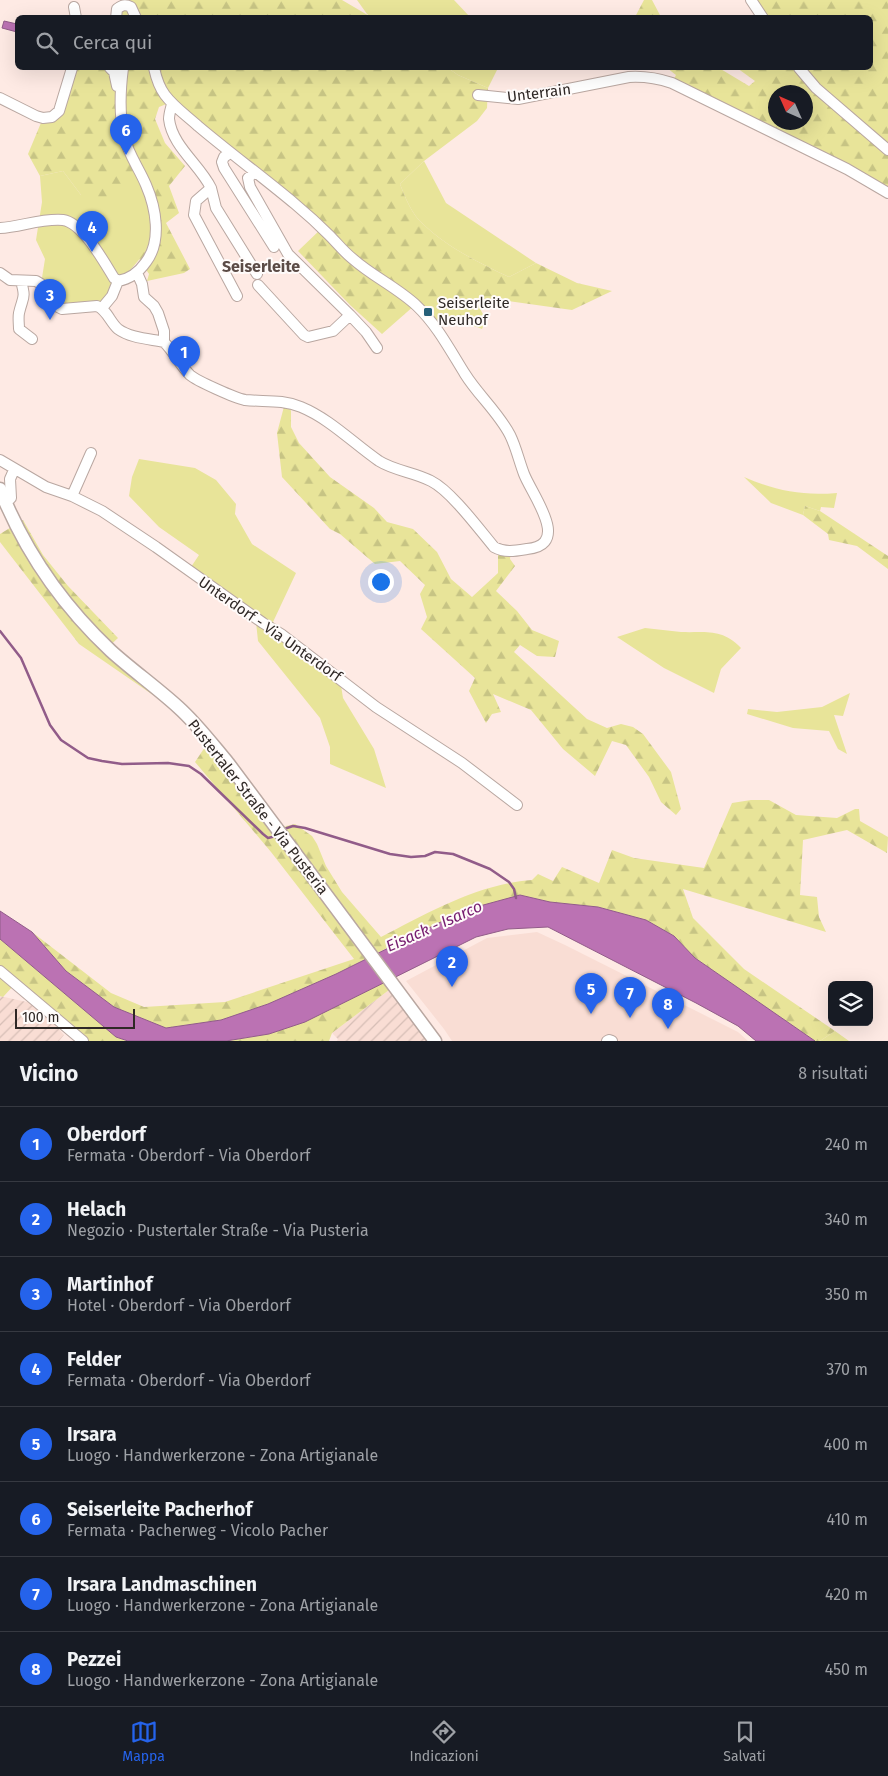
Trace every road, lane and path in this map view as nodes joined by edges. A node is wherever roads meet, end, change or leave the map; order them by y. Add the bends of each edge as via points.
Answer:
1 (751, 0) edge
2 (116, 15) edge
3 (135, 15) edge
4 (761, 15) edge
5 (71, 70) edge
6 (112, 70) edge
7 (123, 70) edge
8 (154, 70) edge
9 (801, 70) edge
10 (121, 86) junction
11 (478, 95) dead end
12 (0, 98) edge
13 (172, 104) junction
14 (888, 150) edge
15 (230, 153) junction
16 (254, 172) junction
17 (211, 188) junction
18 (888, 193) edge
19 (0, 228) edge
20 (274, 247) dead end
21 (0, 272) edge
22 (137, 273) junction
23 (257, 274) dead end
24 (10, 280) junction
25 (21, 280) junction
26 (118, 281) junction
27 (258, 284) dead end
28 (0, 287) edge
29 (237, 296) dead end
30 (102, 308) junction
31 (350, 315) junction
32 (32, 339) dead end
33 (164, 342) junction
34 (377, 348) dead end
35 (91, 453) dead end
36 (0, 460) edge
37 (14, 470) junction
38 (0, 489) edge
39 (72, 496) junction
40 (5, 502) junction
41 (517, 805) dead end
42 (0, 971) edge
43 (83, 1041) edge
44 (435, 1041) edge
45 (608, 1041) edge
46 (612, 1041) edge

1 - 4 street
2 - 3 street via 121,5 131,7
5 - 12 street via 59,111 52,117 36,116
6 - 10 street via 117,86
7 - 10 street
8 - 13 street via 156,79
9 - 14 street via 816,88
10 - 22 street via 124,138 146,184 155,220 151,256
11 - 18 street, Unterrain via 518,98 645,76 659,78 847,169
13 - 15 street
13 - 17 street via 169,117 172,131
15 - 16 street
15 - 20 street via 224,157 224,168
16 - 31 street via 248,178 250,187 288,254
16 - 33 street via 315,221 352,259 428,317 510,435 526,480 546,517 547,539 536,549 511,552 494,547 446,491 433,482 388,467 334,426 303,408 286,402 233,397 198,381
17 - 23 street via 216,208
17 - 29 street via 196,201 194,215
19 - 26 street via 63,220 72,224 96,249
21 - 24 street
22 - 26 street
22 - 33 street via 144,297 158,313
24 - 25 street
24 - 28 street
25 - 30 street via 36,281 62,309
25 - 32 street via 24,301 19,314 19,329
26 - 30 street
27 - 31 street via 308,338 333,331
30 - 33 street via 120,330
31 - 34 street
35 - 39 street
36 - 37 street, Unterdorf - Via Unterdorf
37 - 39 street, Unterdorf - Via Unterdorf
37 - 40 street via 10,479 11,498
38 - 40 main road, Pustertaler Straße - Via Pusteria
39 - 41 street, Unterdorf - Via Unterdorf via 102,511 156,547 281,634 376,707 462,762
40 - 44 main road, Pustertaler Straße - Via Pusteria via 32,556 61,597 110,650 198,726
42 - 43 street
45 - 46 street

